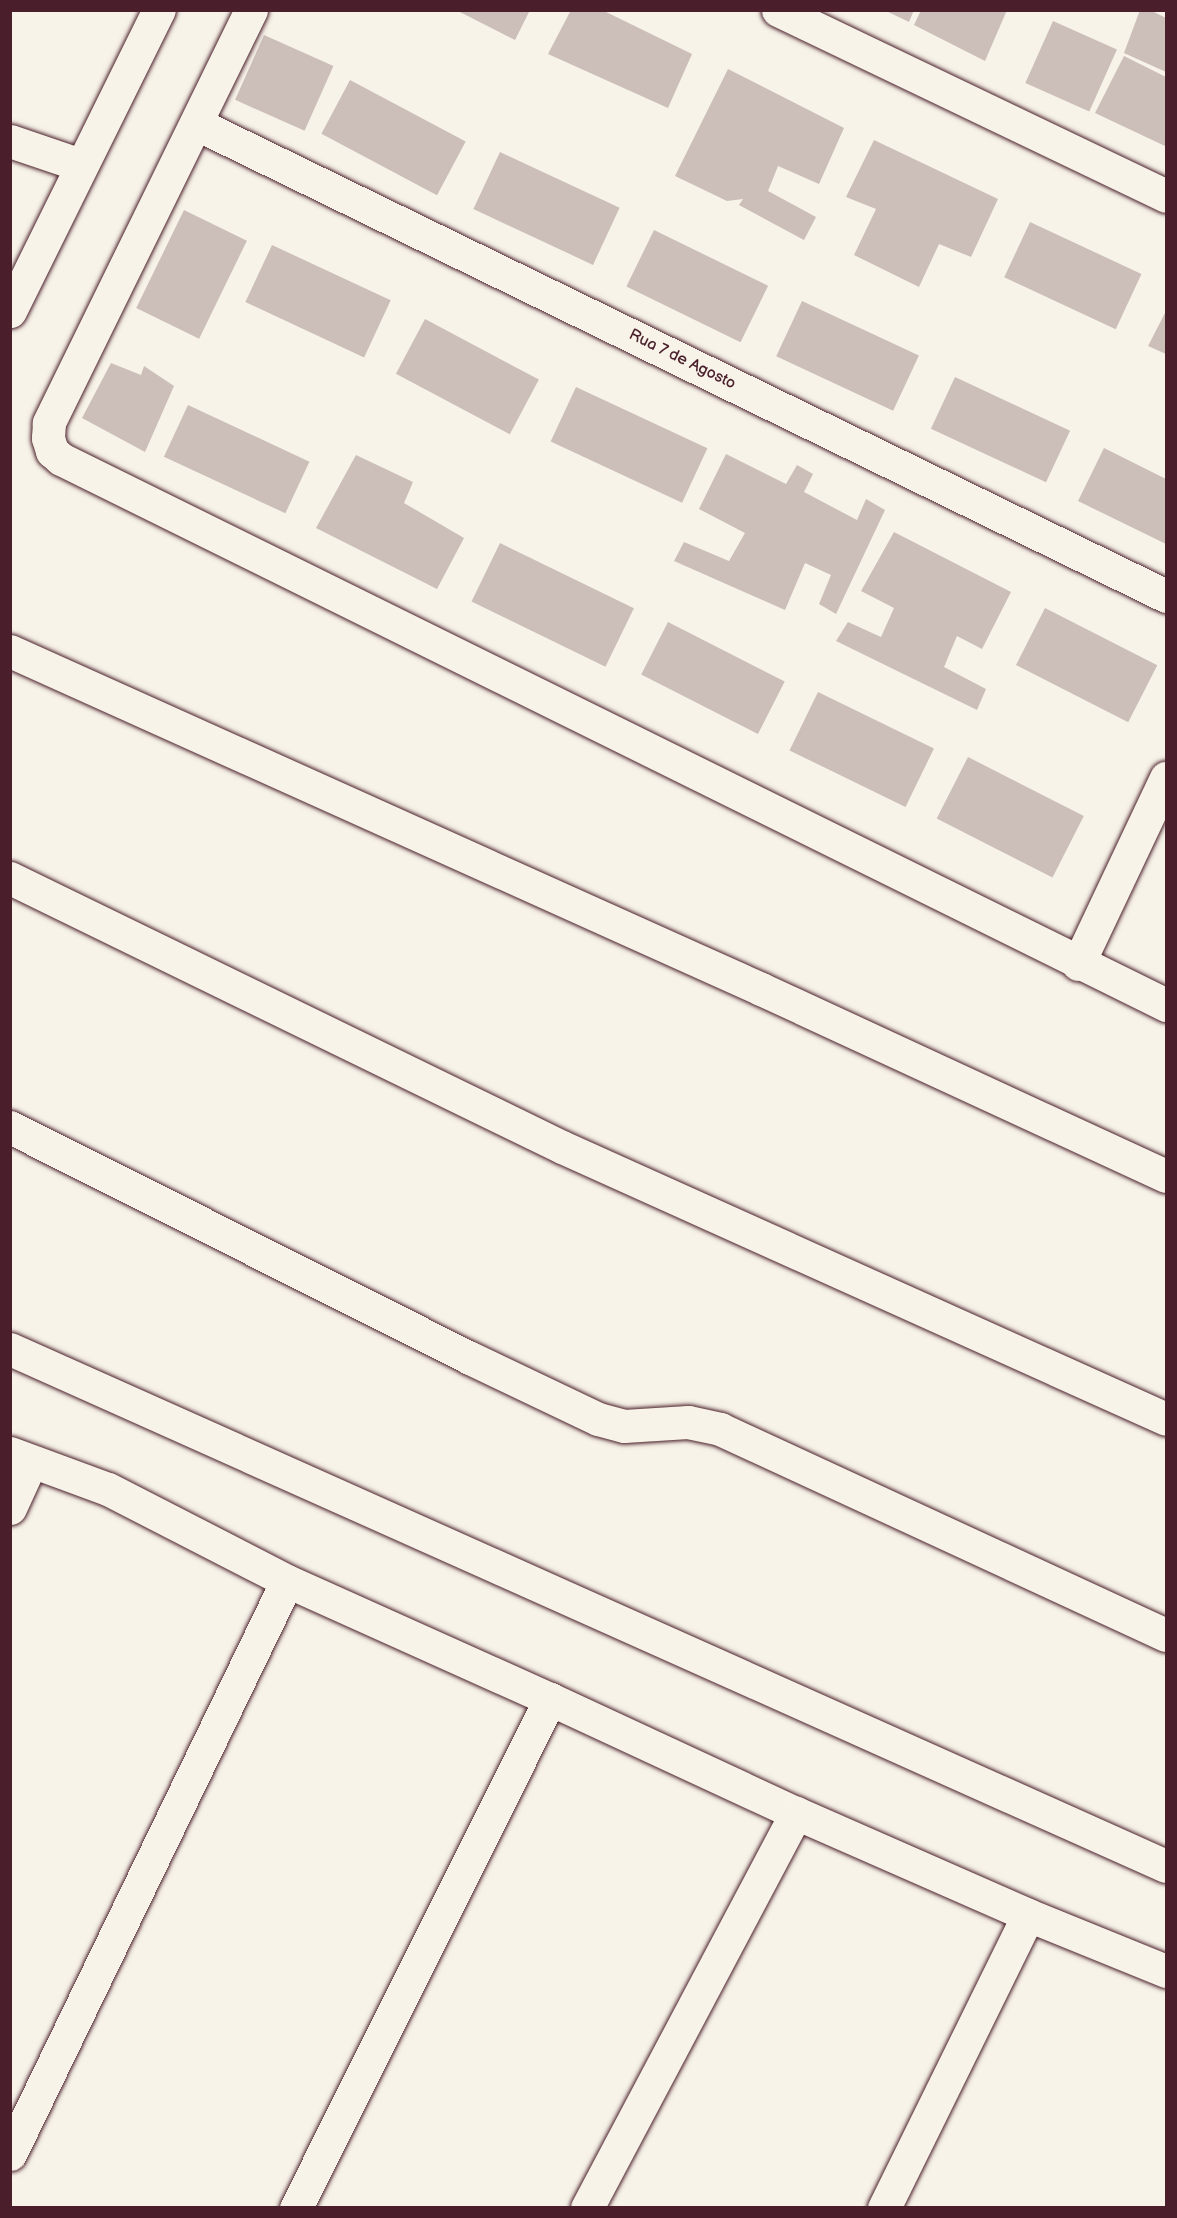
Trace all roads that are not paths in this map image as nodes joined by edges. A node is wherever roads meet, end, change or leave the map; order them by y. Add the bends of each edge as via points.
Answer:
1 (159, 10) edge
2 (251, 10) edge
3 (778, 10) edge
4 (197, 124) junction
5 (10, 141) edge
6 (81, 165) junction
7 (1167, 196) edge
8 (10, 311) edge
9 (1167, 596) edge
10 (10, 651) edge
11 (1167, 778) edge
12 (10, 878) edge
13 (1078, 964) junction
14 (1167, 1005) edge
15 (10, 1127) edge
16 (1167, 1176) edge
17 (10, 1349) edge
18 (1167, 1419) edge
19 (21, 1457) edge
20 (10, 1508) edge
21 (287, 1581) junction
22 (1167, 1635) edge
23 (550, 1698) junction
24 (796, 1813) junction
25 (1167, 1866) edge
26 (1028, 1915) junction
27 (1167, 1971) edge
28 (10, 2154) edge
29 (296, 2208) edge
30 (587, 2208) edge
31 (884, 2208) edge

1 - 6 street
2 - 4 street
3 - 7 street
4 - 9 street, Rua 7 de Agosto
4 - 13 street via 49,423 52,451 71,464
5 - 6 street
6 - 8 street
10 - 16 street
11 - 13 street
12 - 18 street via 562,1147
13 - 14 street
15 - 22 street via 598,1419 624,1426 688,1422 720,1429
17 - 25 street
19 - 20 street
19 - 21 street via 108,1489
21 - 23 street
21 - 28 street
23 - 24 street
23 - 29 street
24 - 26 street
24 - 30 street
26 - 27 street
26 - 31 street

